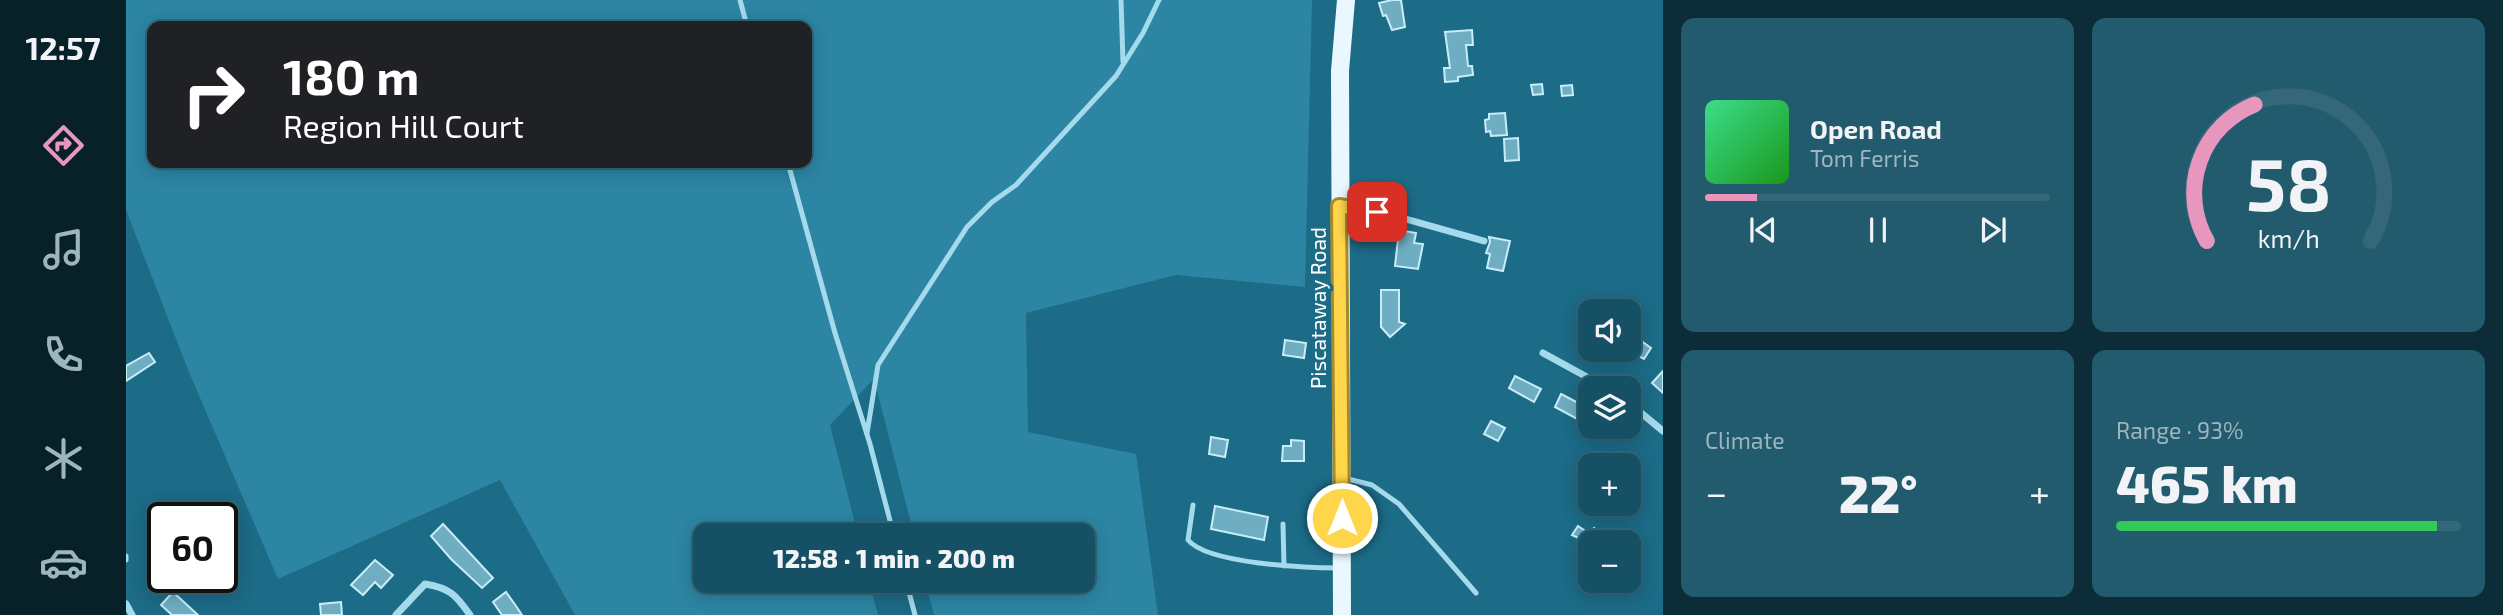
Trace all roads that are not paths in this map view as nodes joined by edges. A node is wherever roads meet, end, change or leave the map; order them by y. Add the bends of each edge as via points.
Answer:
1 (740, 0) edge
2 (1121, 0) edge
3 (1159, 0) edge
4 (1346, 0) edge
5 (746, 21) edge
6 (1122, 65) junction
7 (790, 168) edge
8 (1339, 206) junction
9 (1484, 242) dead end
10 (1543, 353) dead end
11 (1585, 376) edge
12 (1641, 413) edge
13 (1663, 431) edge
14 (867, 433) junction
15 (1341, 478) junction
16 (1193, 505) dead end
17 (891, 523) edge
18 (1283, 524) dead end
19 (1284, 566) junction
20 (1342, 568) junction
21 (909, 593) edge
22 (1476, 593) dead end
23 (126, 604) edge
24 (132, 615) edge
25 (396, 615) edge
26 (470, 615) edge
27 (915, 615) edge
28 (1342, 615) edge

1 - 5 lane
2 - 6 lane
3 - 6 lane
4 - 8 main road, Piscataway Road via 1340,71
6 - 14 lane via 1016,185 967,227 878,365
7 - 14 lane
8 - 9 street
8 - 15 main road, Piscataway Road
10 - 11 street
12 - 13 street
14 - 17 lane
15 - 20 main road, Piscataway Road
15 - 22 lane via 1373,485 1399,504
16 - 19 lane via 1188,540 1197,549
18 - 19 lane
19 - 20 lane
20 - 28 main road, Piscataway Road
21 - 27 lane
23 - 24 street
25 - 26 street via 425,584 451,592

